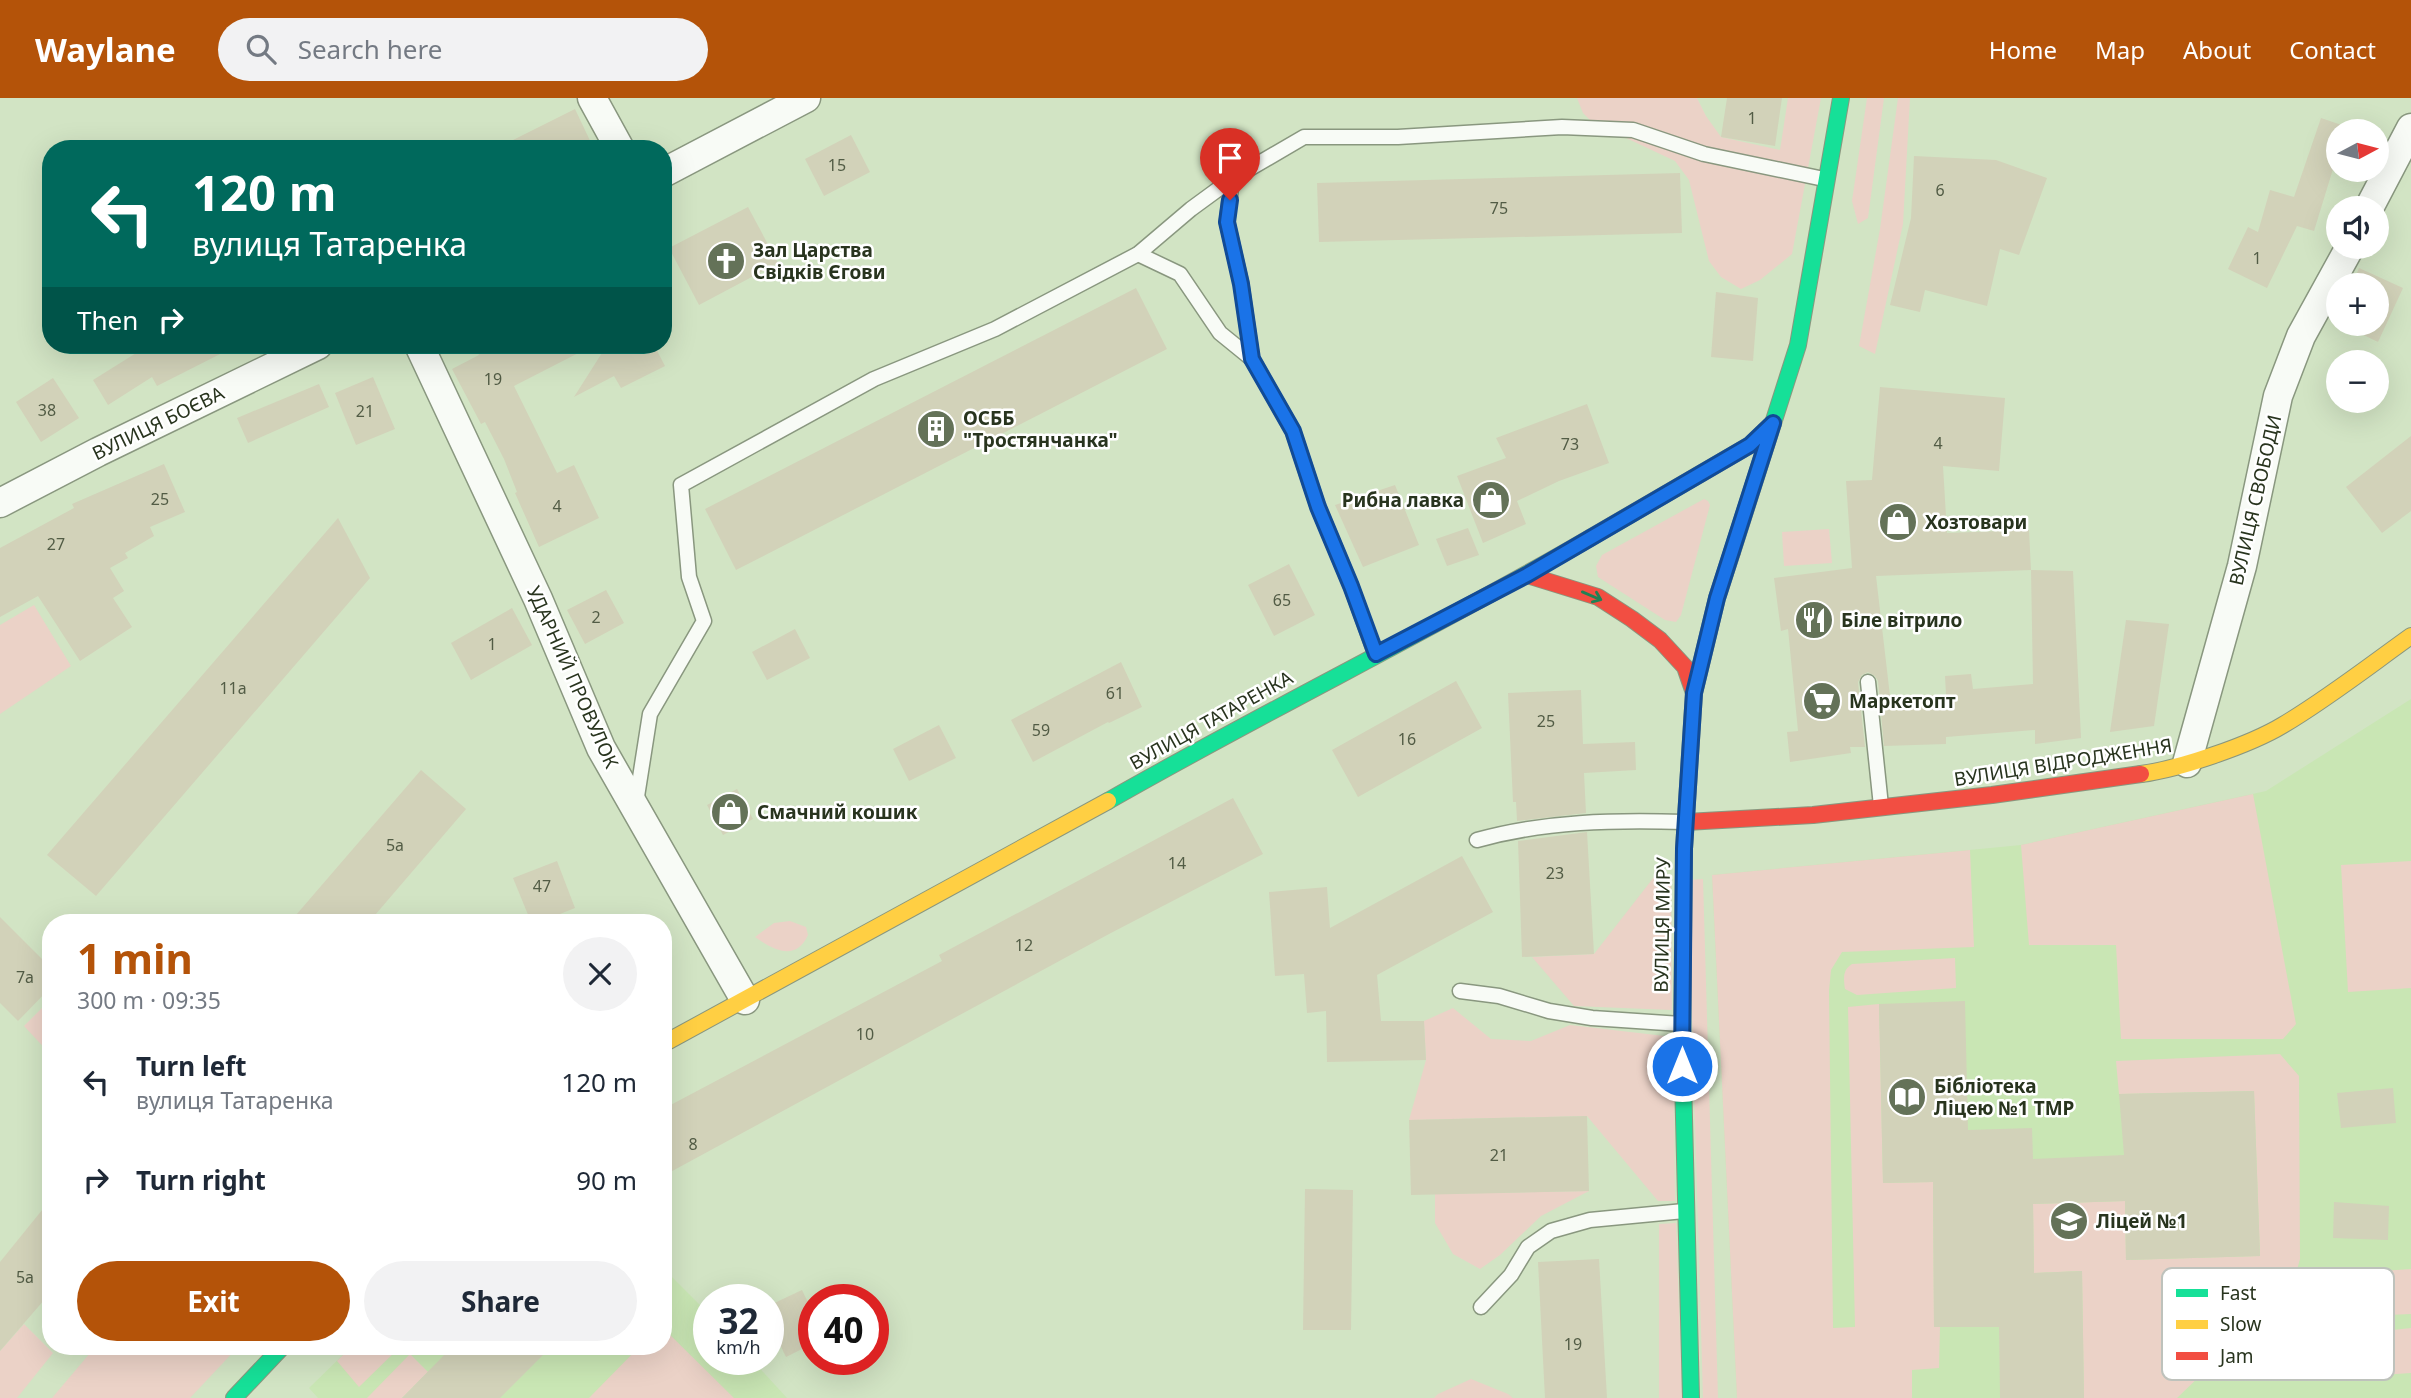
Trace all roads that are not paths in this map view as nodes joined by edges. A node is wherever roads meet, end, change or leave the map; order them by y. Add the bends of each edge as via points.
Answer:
1 (592, 98) edge
2 (806, 98) edge
3 (1842, 98) edge
4 (2411, 128) edge
5 (615, 140) edge
6 (672, 168) edge
7 (1232, 179) junction
8 (1828, 180) junction
9 (2375, 196) edge
10 (1138, 254) junction
11 (2343, 259) edge
12 (299, 354) edge
13 (423, 354) edge
14 (1252, 359) junction
15 (1773, 423) junction
16 (0, 503) edge
17 (1527, 575) junction
18 (2411, 636) edge
19 (1376, 654) junction
20 (1868, 682) dead end
21 (1694, 693) junction
22 (2187, 763) junction
23 (1881, 807) junction
24 (636, 808) junction
25 (1686, 822) junction
26 (1477, 840) dead end
27 (1460, 991) dead end
28 (745, 1000) junction
29 (1682, 1024) junction
30 (672, 1039) edge
31 (1686, 1211) junction
32 (1481, 1307) dead end
33 (275, 1355) edge
34 (234, 1398) edge
35 (1692, 1398) edge

1 - 5 street
2 - 6 street
3 - 8 street, ВУЛИЦЯ МИРУ
4 - 9 street
7 - 8 lane via 1304,137 1398,137 1562,127 1633,130 1704,154
7 - 10 lane
7 - 14 lane via 1227,222
8 - 15 street, ВУЛИЦЯ МИРУ via 1798,345
10 - 14 lane via 1180,274 1220,332
10 - 24 lane via 995,329 874,379 681,485 688,577 704,621 650,715
11 - 22 street, ВУЛИЦЯ СВОБОДИ via 2301,337 2278,396 2242,566
12 - 16 street, ВУЛИЦЯ БОЄВА
13 - 24 street, УДАРНИЙ ПРОВУЛОК via 538,599 601,748
14 - 19 lane via 1293,431
15 - 17 street, ВУЛИЦЯ ТАТАРЕНКА via 1750,445
15 - 21 street, ВУЛИЦЯ МИРУ via 1717,598
17 - 19 street, ВУЛИЦЯ ТАТАРЕНКА
17 -> 21 street via 1598,597 1632,620 1660,640 1685,667
18 - 22 street, ВУЛИЦЯ ВІДРОДЖЕННЯ via 2282,726
19 - 28 street, ВУЛИЦЯ ТАТАРЕНКА
20 - 23 lane
21 - 25 street, ВУЛИЦЯ МИРУ
22 - 23 street, ВУЛИЦЯ ВІДРОДЖЕННЯ via 2163,771
23 - 25 street, ВУЛИЦЯ ВІДРОДЖЕННЯ
24 - 28 street, УДАРНИЙ ПРОВУЛОК
25 - 26 lane via 1554,824
25 - 29 street, ВУЛИЦЯ МИРУ
27 - 29 lane via 1592,1018
28 - 30 street, ВУЛИЦЯ ТАТАРЕНКА
29 - 31 street, ВУЛИЦЯ МИРУ
31 - 32 lane via 1590,1220 1551,1231 1528,1248 1511,1275
31 - 35 street, ВУЛИЦЯ МИРУ
33 - 34 street

